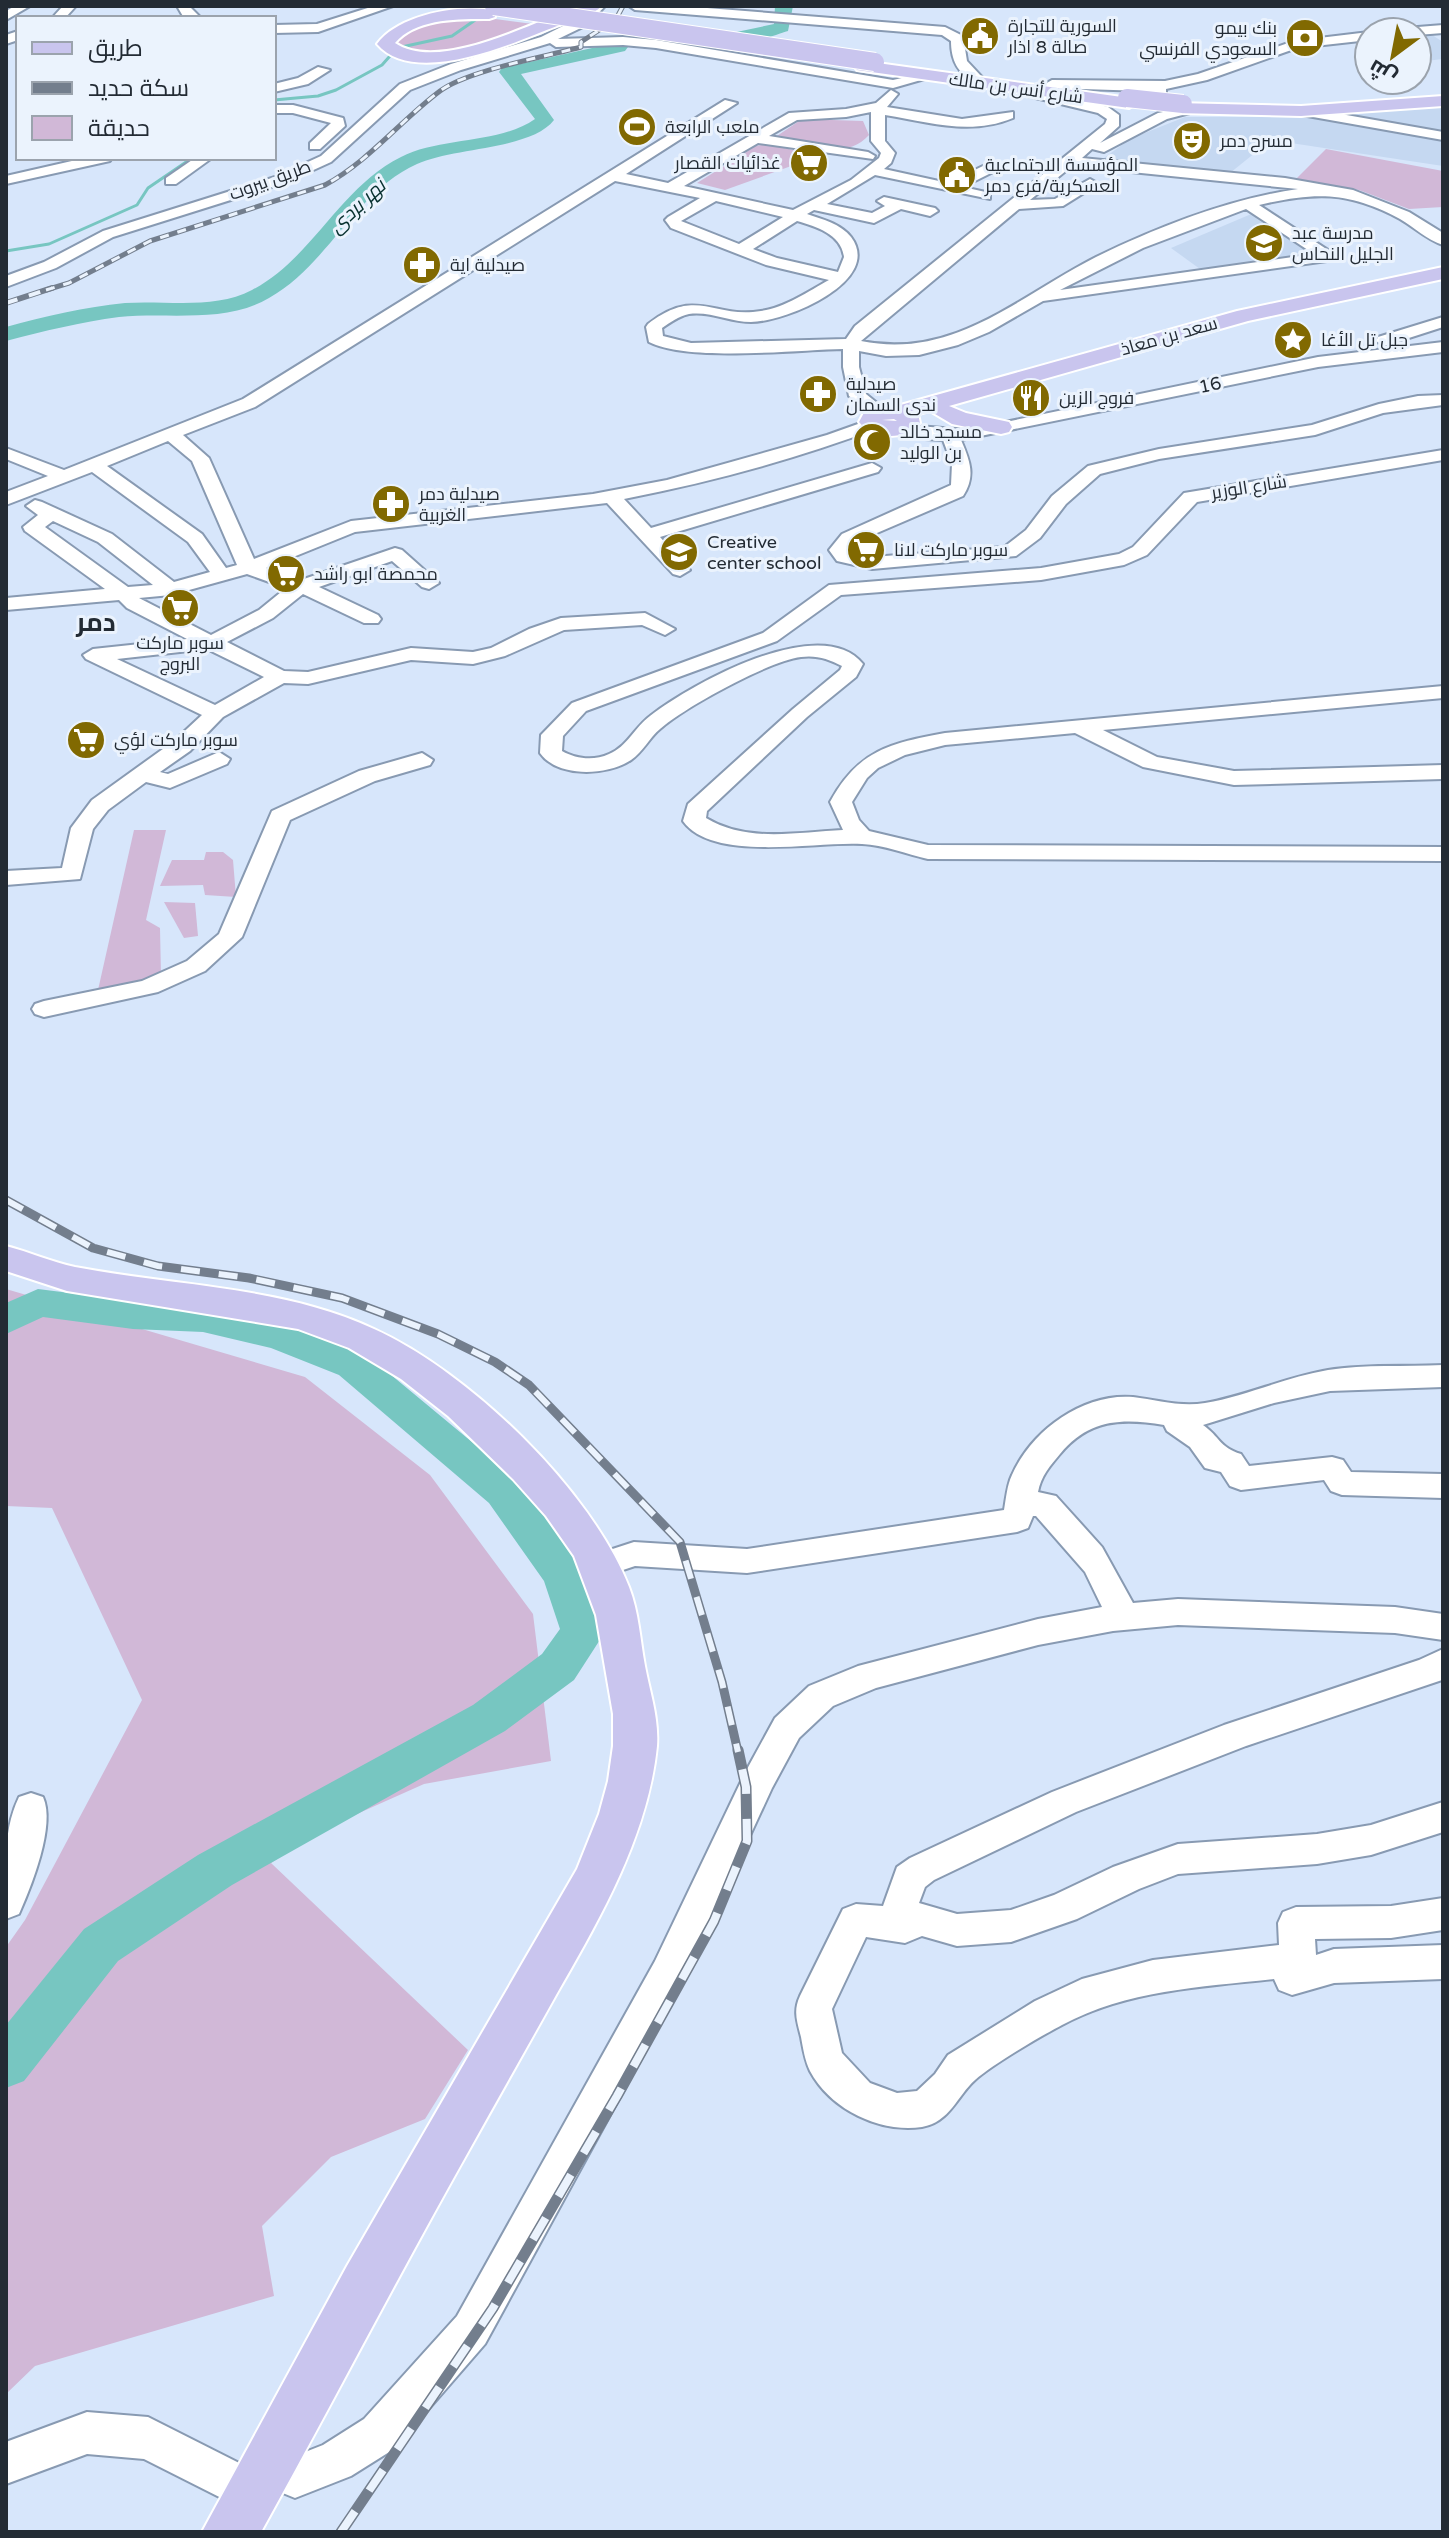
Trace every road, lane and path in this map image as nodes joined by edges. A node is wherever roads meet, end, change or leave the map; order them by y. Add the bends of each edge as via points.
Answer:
1 (24, 6) edge
2 (387, 6) edge
3 (461, 6) edge
4 (597, 6) edge
5 (635, 6) edge
6 (492, 10) edge
7 (892, 12) dead end
8 (6, 16) edge
9 (587, 25) junction
10 (276, 29) edge
11 (945, 31) junction
12 (1353, 38) edge
13 (556, 43) junction
14 (940, 63) junction
15 (886, 69) junction
16 (323, 70) dead end
17 (1202, 77) junction
18 (971, 79) junction
19 (1008, 82) junction
20 (1145, 87) junction
21 (276, 88) edge
22 (1030, 92) junction
23 (1443, 98) edge
24 (1128, 100) junction
25 (730, 103) dead end
26 (1181, 105) junction
27 (276, 109) edge
28 (1154, 110) junction
29 (1301, 111) junction
30 (1008, 115) dead end
31 (880, 124) junction
32 (970, 125) junction
33 (917, 134) dead end
34 (679, 135) junction
35 (1443, 136) edge
36 (752, 138) junction
37 (1116, 138) junction
38 (722, 144) junction
39 (326, 159) junction
40 (96, 160) edge
41 (202, 160) edge
42 (1075, 162) junction
43 (874, 165) junction
44 (990, 168) dead end
45 (613, 176) junction
46 (6, 180) edge
47 (171, 181) dead end
48 (1090, 183) dead end
49 (945, 187) junction
50 (670, 188) junction
51 (1323, 189) junction
52 (840, 193) junction
53 (985, 196) dead end
54 (713, 197) junction
55 (1022, 200) junction
56 (1247, 203) junction
57 (812, 205) junction
58 (906, 205) junction
59 (930, 211) dead end
60 (794, 216) junction
61 (1443, 240) edge
62 (739, 251) junction
63 (1443, 273) edge
64 (842, 278) junction
65 (6, 282) edge
66 (1443, 283) edge
67 (6, 289) edge
68 (1032, 300) junction
69 (1443, 322) edge
70 (851, 344) junction
71 (1443, 347) edge
72 (1318, 362) junction
73 (1443, 400) edge
74 (940, 410) junction
75 (892, 420) junction
76 (990, 429) junction
77 (170, 434) junction
78 (950, 436) junction
79 (6, 453) edge
80 (1443, 455) edge
81 (93, 464) junction
82 (872, 468) dead end
83 (64, 476) junction
84 (611, 496) junction
85 (9, 497) edge
86 (52, 514) junction
87 (647, 535) junction
88 (248, 568) junction
89 (680, 570) dead end
90 (222, 576) junction
91 (429, 583) dead end
92 (300, 587) junction
93 (171, 589) junction
94 (126, 595) junction
95 (6, 604) edge
96 (371, 619) dead end
97 (665, 629) dead end
98 (212, 642) junction
99 (280, 677) junction
100 (1443, 692) edge
101 (216, 713) junction
102 (1081, 728) junction
103 (219, 759) dead end
104 (422, 760) dead end
105 (1443, 772) edge
106 (141, 774) junction
107 (862, 837) junction
108 (1443, 837) edge
109 (888, 844) junction
110 (1443, 854) edge
111 (6, 878) edge
112 (44, 1009) dead end
113 (6, 1258) edge
114 (1443, 1376) edge
115 (1177, 1416) junction
116 (1443, 1486) edge
117 (1022, 1504) junction
118 (599, 1566) junction
119 (1122, 1617) junction
120 (1443, 1627) edge
121 (1443, 1662) edge
122 (31, 1808) dead end
123 (1443, 1817) edge
124 (6, 1903) edge
125 (1443, 1914) edge
126 (895, 1923) junction
127 (1298, 1959) junction
128 (1443, 1962) edge
129 (6, 2463) edge
130 (260, 2479) junction
131 (230, 2532) edge

1 - 8 street
2 - 10 street via 318,28
3 - 6 main road
4 - 6 main road via 456,55 412,57 386,47 390,37 430,20
4 - 9 street, طريق بيروت
5 - 11 street
6 - 9 main road, شارع أنس بن مالك
6 - 15 main road, bridge
7 - 11 street via 950,27
9 - 13 street
9 - 15 main road, شارع أنس بن مالك, bridge
9 - 39 street, طريق بيروت via 419,80 388,101
11 - 14 street via 958,39
12 - 17 street via 1294,45
13 - 15 street via 623,41
13 - 67 street via 426,81 334,163 290,183 121,237 60,269
14 - 15 main road, شارع أنس بن مالك
14 - 18 main road, شارع أنس بن مالك
14 - 18 street via 963,68
15 - 18 main road, شارع أنس بن مالك
15 - 31 street via 893,92
16 - 21 street
17 - 20 street
17 - 26 street
18 - 19 main road, شارع أنس بن مالك
18 - 22 street
18 - 24 main road, شارع أنس بن مالك
19 - 20 street
19 - 24 main road, شارع أنس بن مالك
20 - 26 street
22 - 28 street
22 - 42 street via 1103,110 1114,118
23 - 26 main road, شارع أنس بن مالك
23 - 29 main road, شارع أنس بن مالك
24 - 26 main road, شارع أنس بن مالك, bridge
25 - 34 street
26 - 28 street
26 - 29 main road, شارع أنس بن مالك
26 - 37 street
27 - 39 street via 338,121 314,148
28 - 37 street
29 - 35 street
30 - 32 street
31 - 32 street
31 - 36 street via 846,113 794,116
31 - 43 street via 888,153 886,160
32 - 33 street
34 - 38 street
34 - 45 street
36 - 38 street
36 - 43 street
37 - 42 street
38 - 50 street
39 - 65 street, طريق بيروت via 280,180 108,234
40 - 46 street
41 - 47 street
42 - 51 street
42 - 55 street via 1050,185
43 - 49 street
43 - 52 street
44 - 49 street
45 - 50 street
45 - 77 street via 249,403
48 - 55 street via 1058,203
49 - 53 street
49 - 58 street
50 - 54 street
51 - 56 street
51 - 61 street via 1353,194 1404,215
52 - 57 street
52 - 58 street
54 - 60 street
54 - 62 street via 673,220
55 - 70 street via 931,270
56 - 68 street via 1102,261
56 - 68 street via 1328,257
57 - 58 street via 874,218
57 - 60 street
58 - 59 street
60 - 62 street
60 - 64 street via 842,235 853,254
62 - 64 street
63 - 75 main road, سعد بن معاذ via 1244,315
64 - 70 street via 765,316 679,311 654,327 655,338 691,348
66 - 74 main road, سعد بن معاذ via 1259,320
68 - 70 street via 979,333 946,345 866,350
69 - 72 street
70 - 75 street via 858,396
71 - 72 street, 16
72 - 76 street, 16
73 - 78 street via 1379,409 1315,430 1159,454 1094,470 1009,552 872,563 844,557 839,550 849,538 956,492 964,471
74 - 75 main road, سعد بن معاذ
74 - 76 main road
75 - 76 street, 16
75 - 78 street, 16
75 - 84 street via 684,481
76 - 78 street, 16
77 - 81 street
77 - 88 street via 200,458
79 - 83 street
80 - 107 street, شارع الوزير via 1191,497 1140,551 1124,559 1041,574 836,589 770,637 579,707 552,735 551,753 564,763 616,760 669,711 768,660 824,651 853,664 849,673 696,809 694,821 729,837 803,842
81 - 83 street
81 - 90 street via 195,538
82 - 87 street
83 - 85 street
84 - 87 street
84 - 88 street via 351,527
85 - 86 street
86 - 93 street via 105,538
86 - 94 street via 32,527
87 - 89 street
88 - 90 street
88 - 92 street
90 - 93 street
91 - 92 street via 395,554
92 - 96 street
92 - 98 street via 266,614
93 - 94 street
94 - 95 street
94 - 98 street via 134,604
97 - 99 street via 645,619 561,624 473,658 411,654 308,678
98 - 99 street
98 - 101 street via 93,655
99 - 101 street
100 - 102 street
101 - 106 street via 182,746
102 - 105 street via 1151,762 1234,778
102 - 107 street via 945,739 901,747 871,761 841,802 848,822
103 - 106 street via 170,781
104 - 112 street via 367,776 280,816 230,937 196,966 149,987
106 - 111 street via 100,805 82,828 72,874
107 - 109 street
108 - 109 street via 923,838
109 - 110 street via 928,852
113 - 118 main road via 93,1283 301,1316 373,1342 425,1373 536,1477 582,1532
114 - 115 street via 1330,1380 1206,1414
115 - 116 street via 1216,1460 1230,1462 1241,1478 1332,1468 1342,1483
115 - 117 street via 1130,1408 1093,1413 1060,1433 1039,1458 1026,1477
117 - 118 street via 1017,1520 850,1547 747,1561 634,1554
117 - 119 street via 1045,1504 1058,1525 1092,1557 1107,1578
118 - 130 main road via 617,1615 636,1708 628,1790 614,1830 592,1884
119 - 120 street via 1178,1612 1395,1620
119 - 130 street via 1038,1632 870,1676 821,1696 787,1728 668,1973 471,2330 379,2434 336,2461 295,2477
121 - 126 street via 1064,1802 922,1869 910,1878
122 - 124 street via 18,1876
123 - 126 street via 1371,1840 1317,1849 1178,1859 1011,1926 957,1930 918,1919 905,1927
125 - 127 street via 1391,1922 1296,1923
126 - 127 street via 856,1920 813,2008 825,2062 857,2097 897,2111 926,2108 961,2068 1048,2013 1095,1991 1153,1977
127 - 128 street via 1292,1978 1334,1966
129 - 130 street via 87,2433 148,2438
130 - 131 main road

